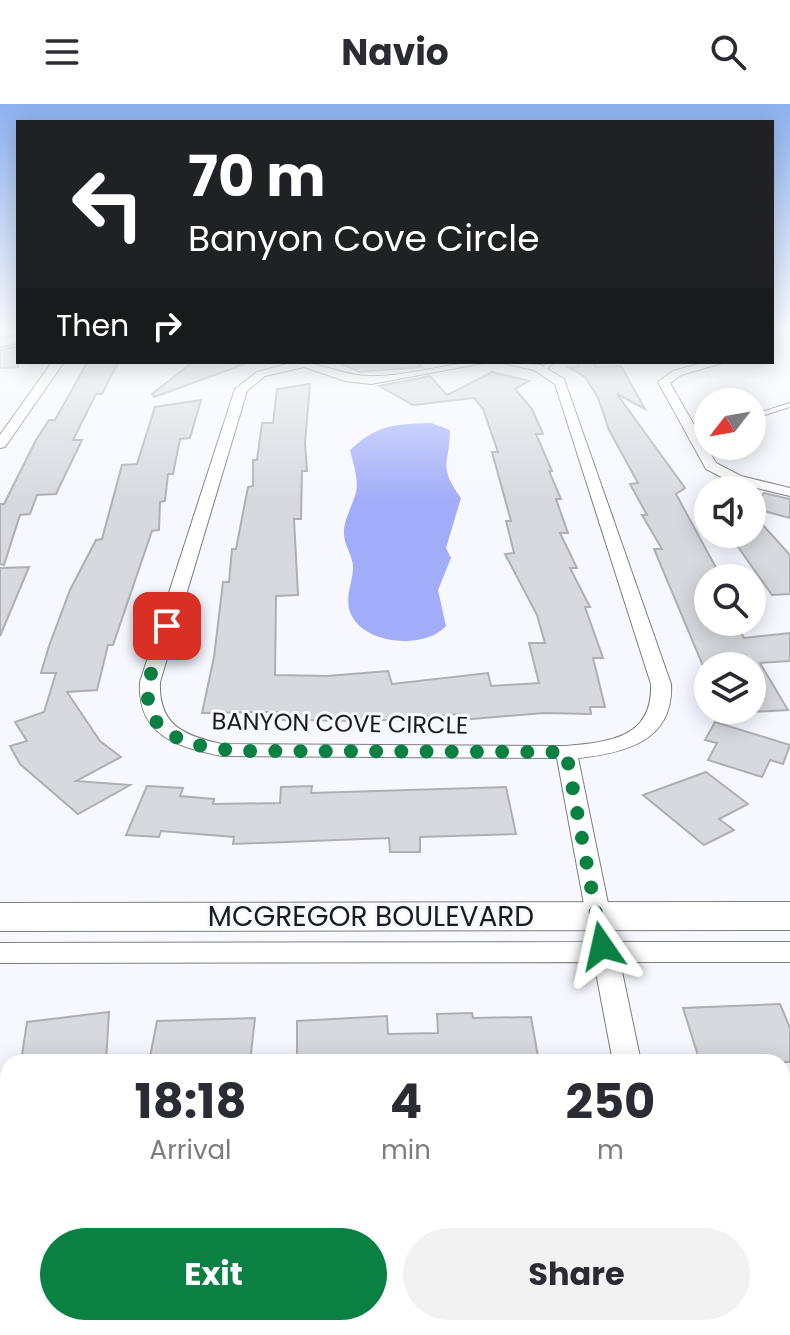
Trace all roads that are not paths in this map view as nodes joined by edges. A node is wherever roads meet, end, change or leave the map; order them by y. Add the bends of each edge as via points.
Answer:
1 (41, 385) edge
2 (246, 385) edge
3 (561, 385) edge
4 (666, 385) edge
5 (790, 405) edge
6 (766, 413) edge
7 (693, 435) joint
8 (0, 444) edge
9 (790, 492) edge
10 (566, 752) junction
11 (790, 916) edge
12 (0, 917) edge
13 (600, 934) junction
14 (790, 952) edge
15 (0, 953) edge
16 (625, 1054) edge

1 - 8 street
2 - 10 street, BANYON COVE CIRCLE via 150,682 150,712 159,724 177,737 222,750
3 - 10 street, BANYON COVE CIRCLE via 663,697 652,726 636,737 615,746
4 - 7 street
5 - 6 lane
7 - 9 street via 721,473
10 - 13 street
11 - 13 main road, MCGREGOR BOULEVARD
12 - 13 main road, MCGREGOR BOULEVARD
13 - 14 street
13 - 15 street
13 - 16 street

